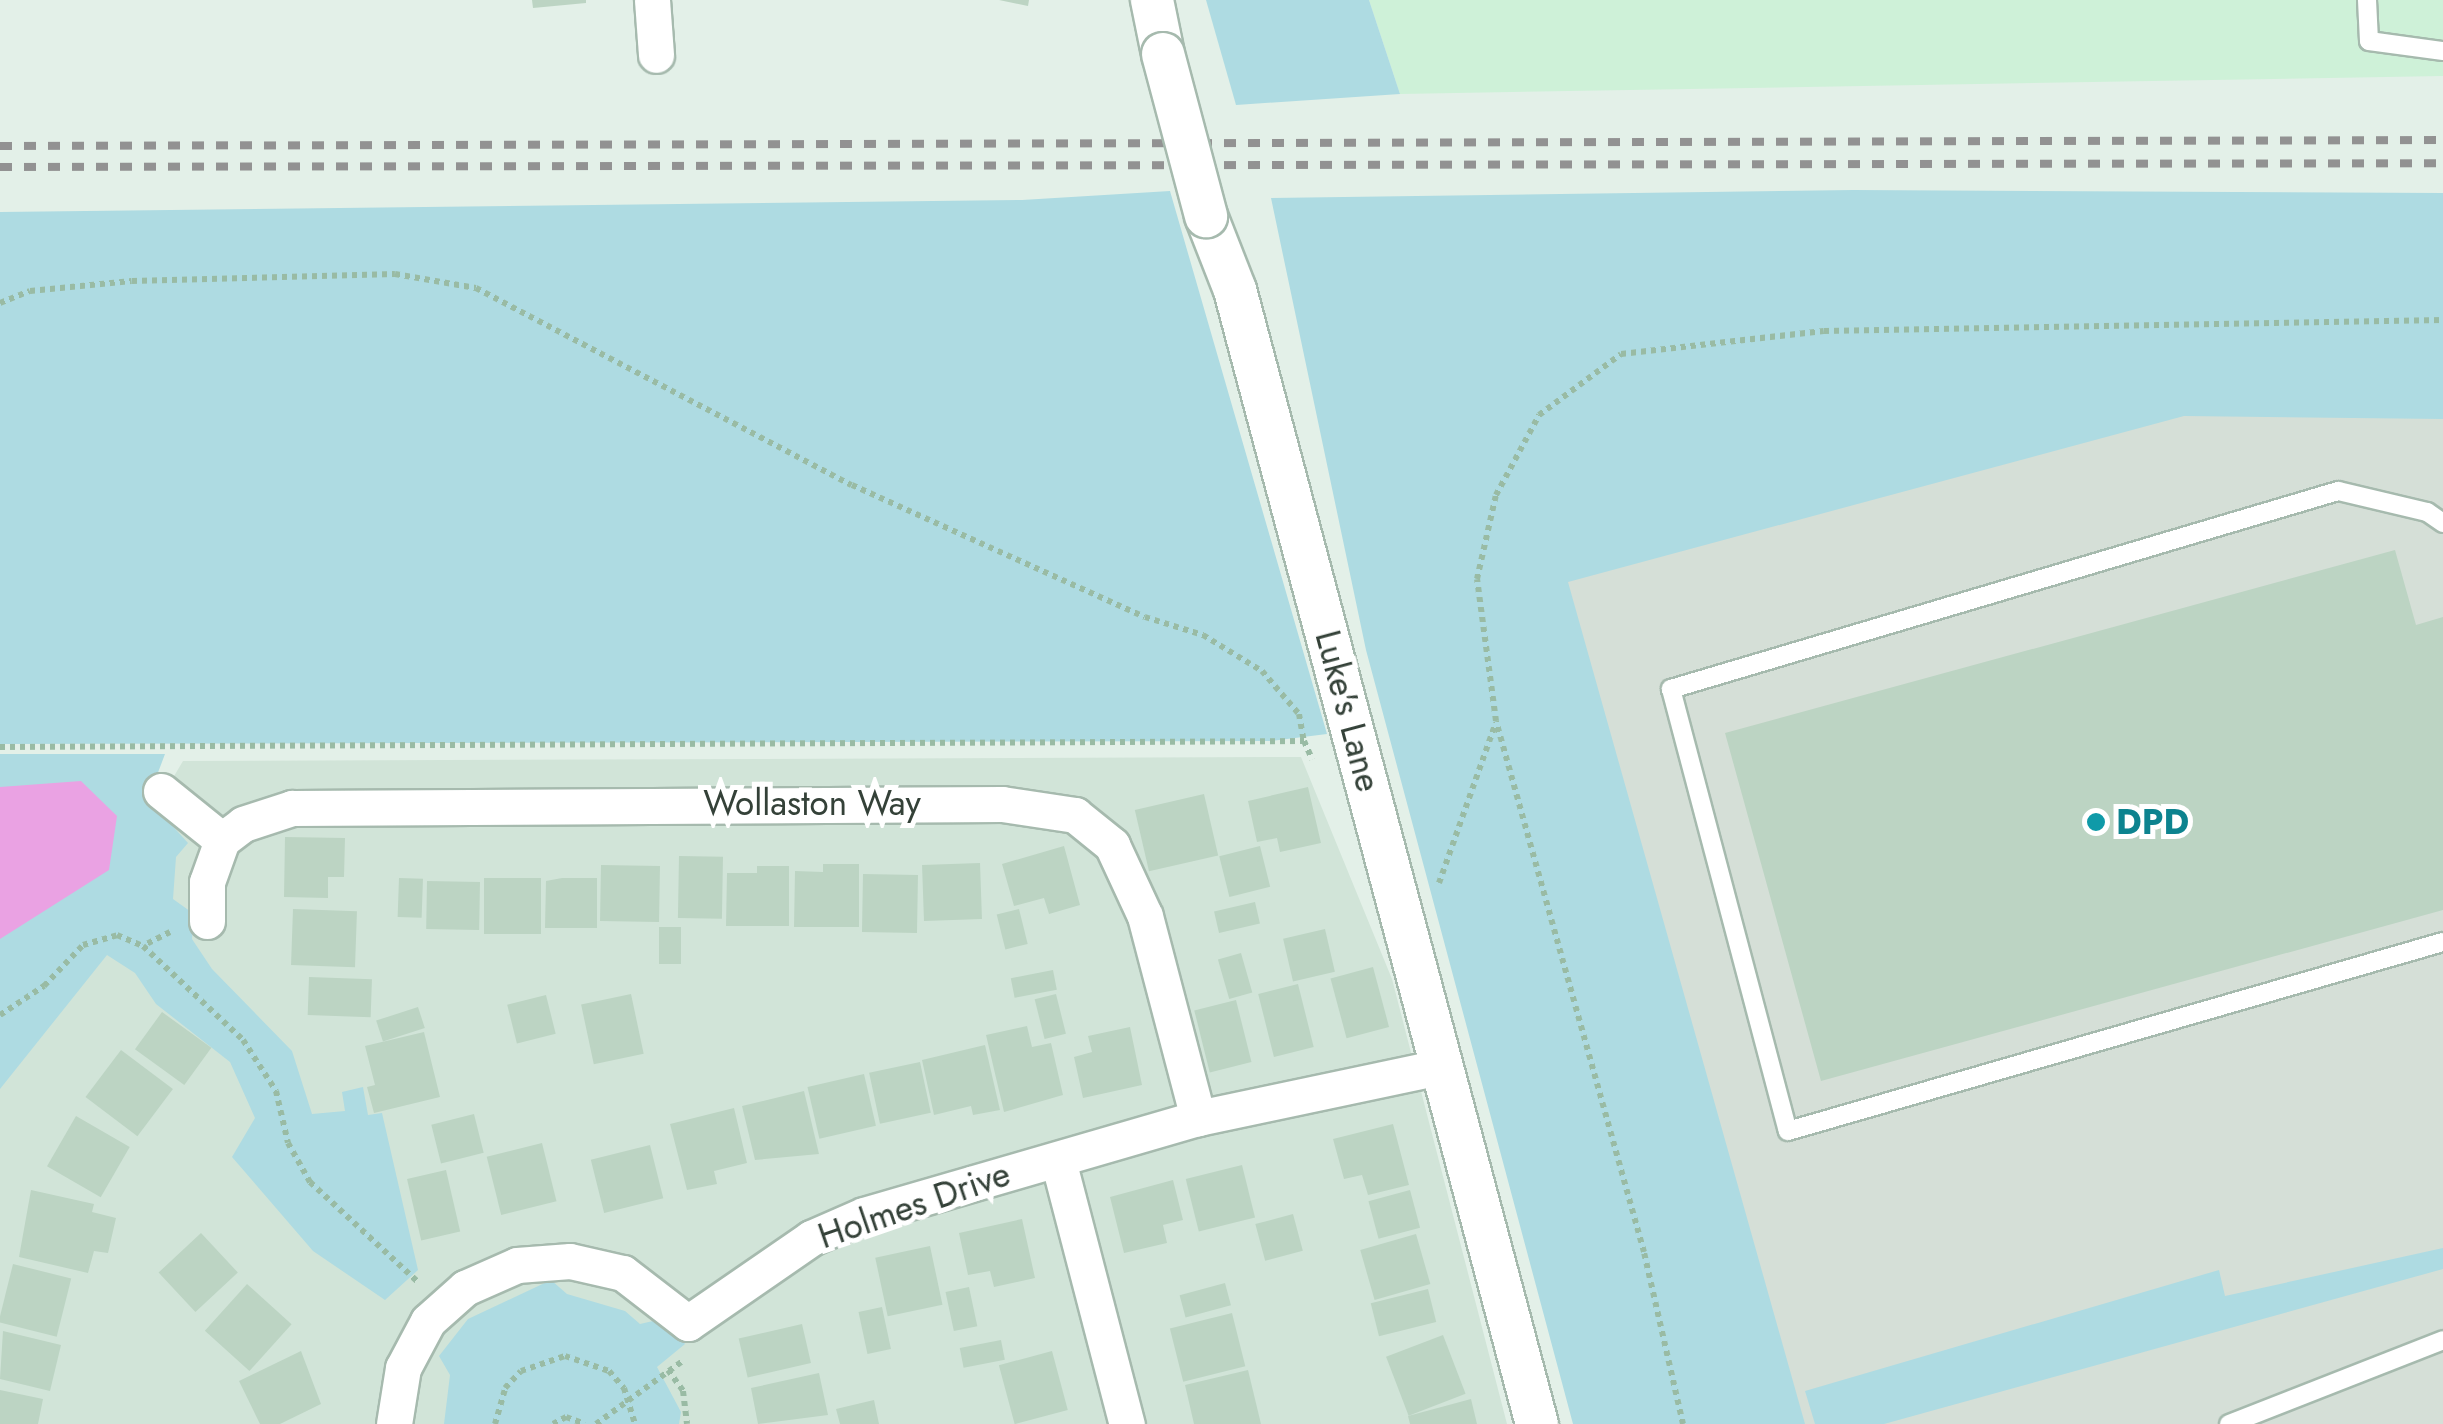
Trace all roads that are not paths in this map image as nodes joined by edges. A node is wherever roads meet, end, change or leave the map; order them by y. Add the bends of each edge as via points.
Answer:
1 (652, 0) edge
2 (1152, 0) edge
3 (2367, 0) edge
4 (2443, 51) edge
5 (656, 55) dead end
6 (2443, 523) edge
7 (161, 791) dead end
8 (222, 840) junction
9 (193, 926) road end
10 (2443, 942) edge
11 (1440, 1068) junction
12 (1198, 1118) junction
13 (1058, 1160) junction
14 (2443, 1340) edge
15 (394, 1424) edge
16 (1127, 1424) edge
17 (1537, 1424) edge
18 (2229, 1424) edge

1 - 5 street
2 - 11 street, Luke's Lane, bridge
3 - 4 lane via 2369,40
6 - 10 lane via 2427,512 2338,491 1670,689 1788,1131
7 - 8 street
8 - 9 street
8 - 12 street, Wollaston Way via 243,824 292,808 983,804 1074,816 1112,845 1145,916
11 - 12 street, Holmes Drive
11 - 17 street, Luke's Lane
12 - 13 street, Holmes Drive
13 - 15 street, Holmes Drive via 965,1182 811,1238 688,1322 623,1273 570,1261 517,1264 445,1303 403,1368
13 - 16 street
14 - 18 lane

